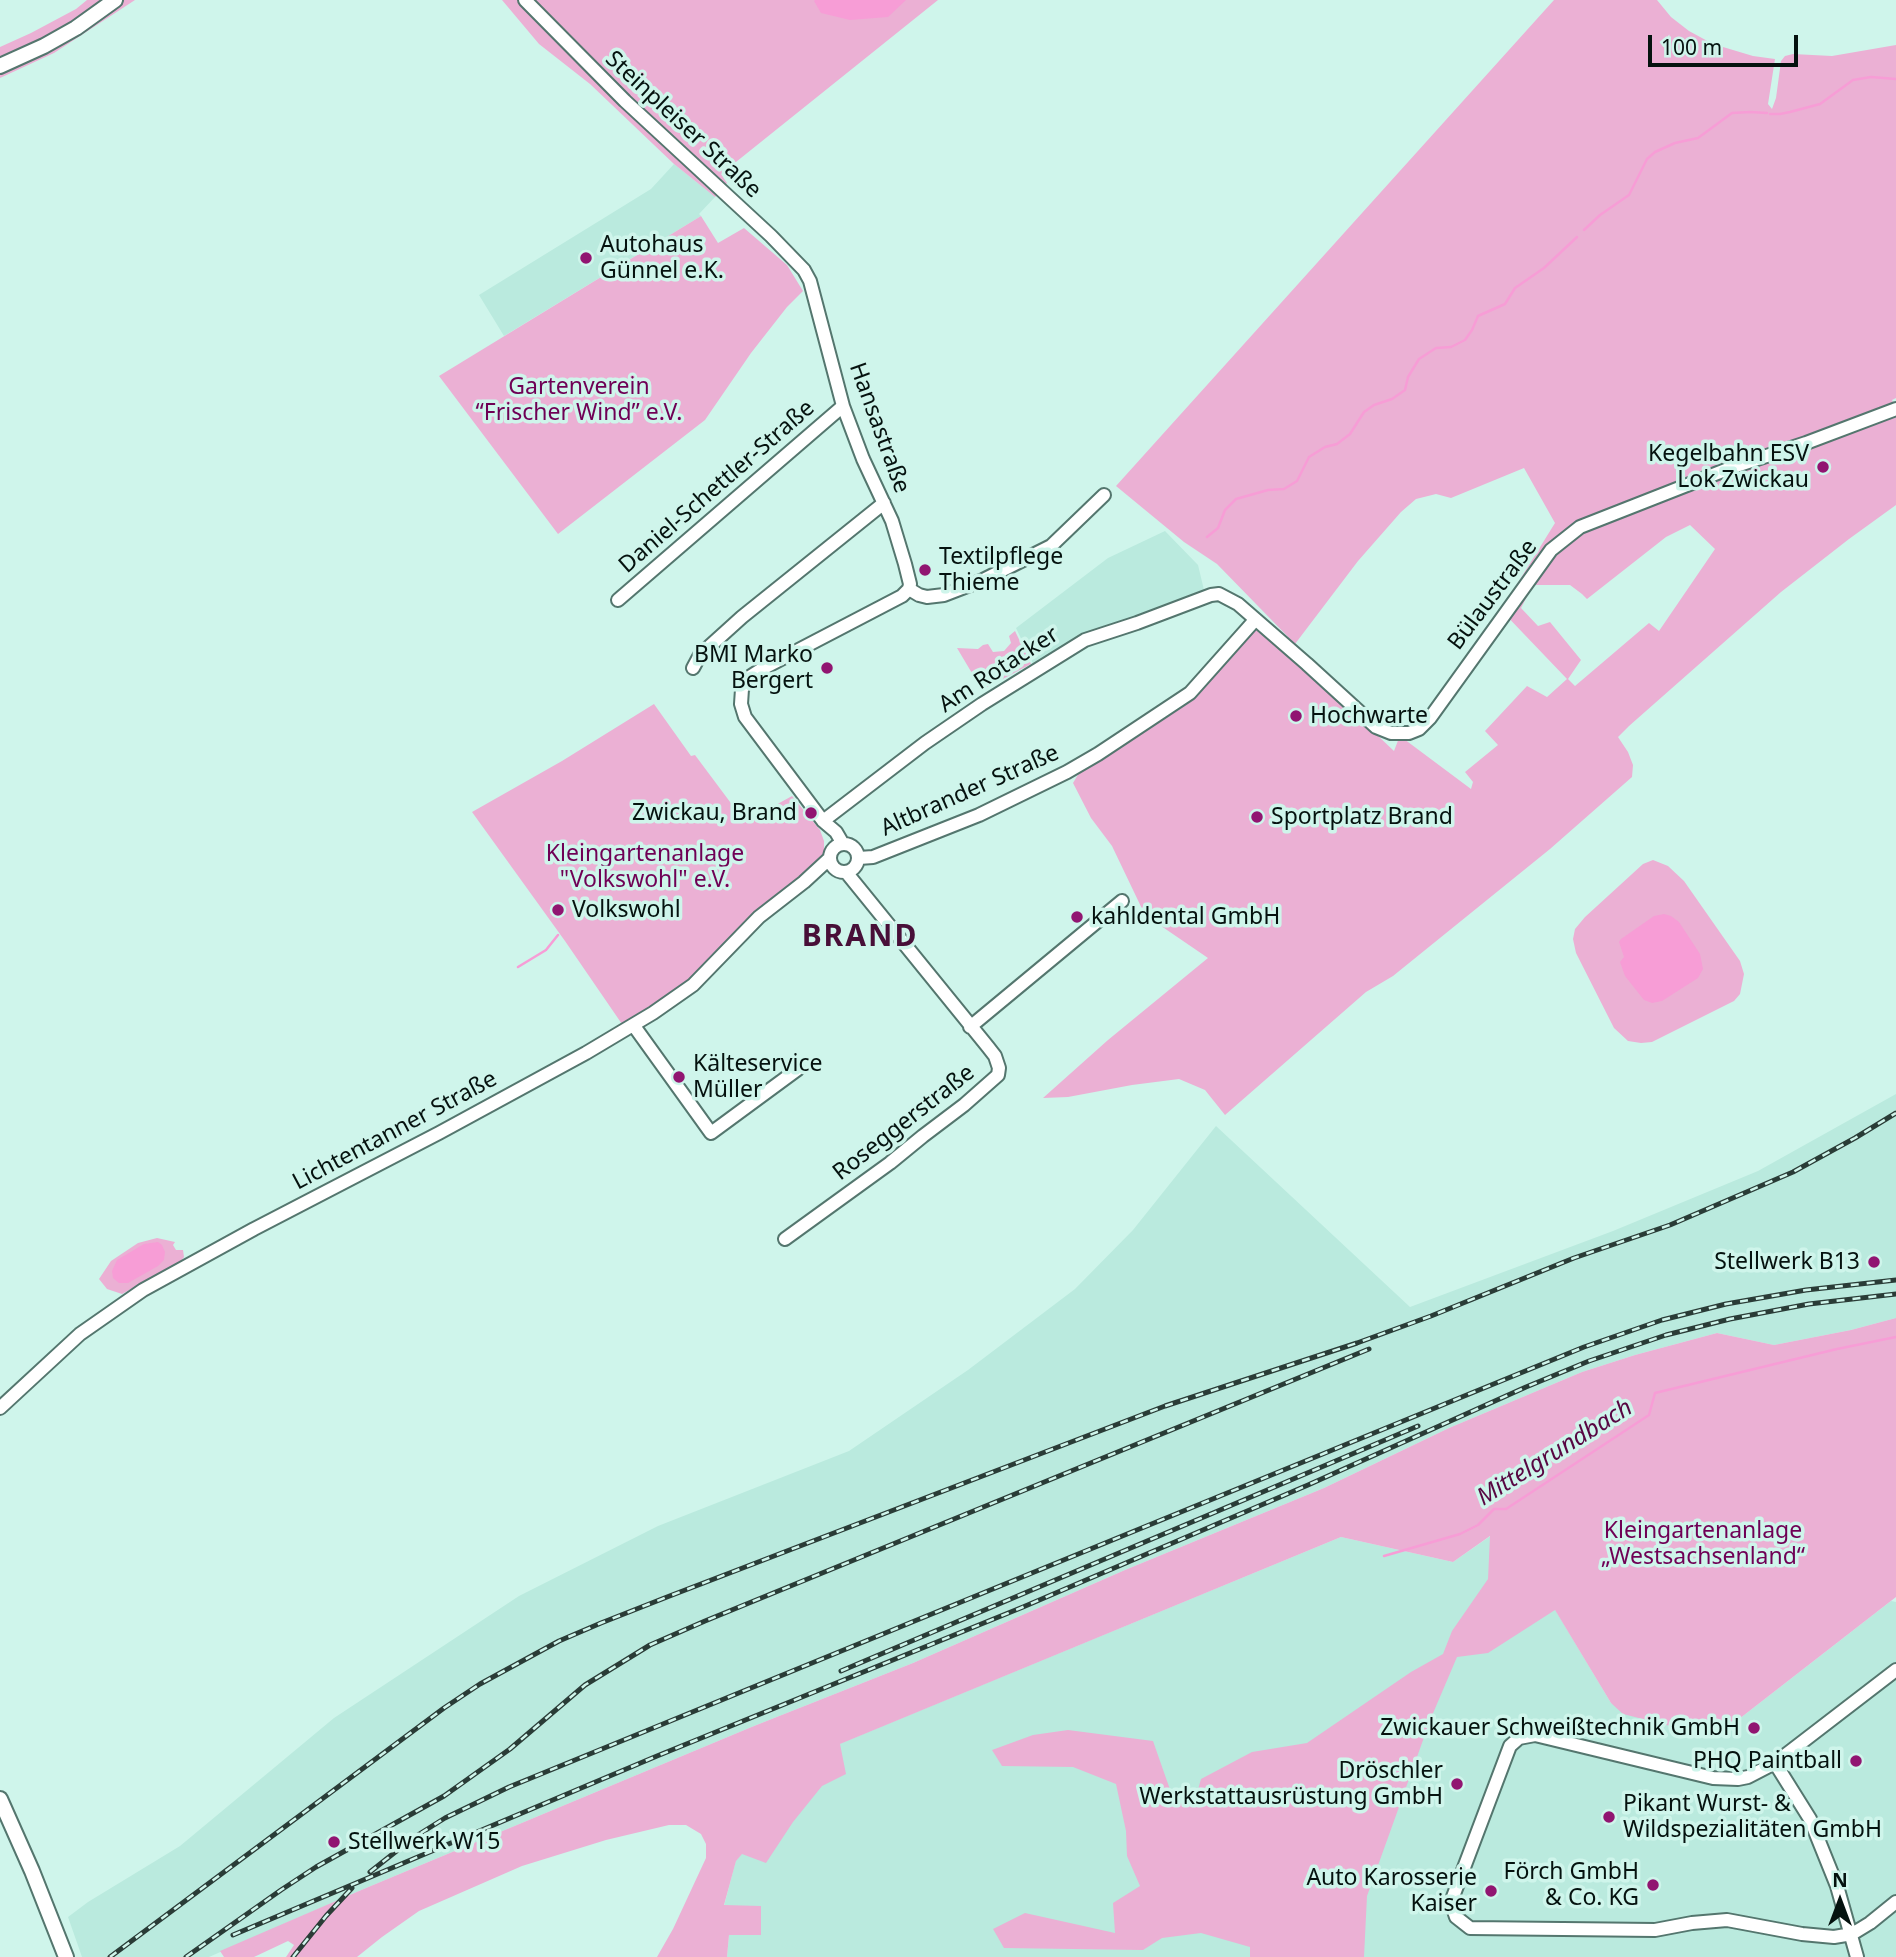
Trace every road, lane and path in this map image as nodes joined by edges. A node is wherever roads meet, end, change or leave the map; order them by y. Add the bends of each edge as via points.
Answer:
1 (115, 0) edge
2 (524, 0) edge
3 (0, 66) edge
4 (810, 281) joint
5 (843, 406) junction
6 (1896, 410) edge
7 (1104, 495) dead end
8 (884, 503) junction
9 (909, 589) junction
10 (1219, 594) joint
11 (618, 600) dead end
12 (1255, 620) junction
13 (693, 668) dead end
14 (823, 821) junction
15 (835, 850) junction
16 (849, 867) junction
17 (804, 882) junction
18 (1122, 901) dead end
19 (634, 1026) junction
20 (970, 1027) junction
21 (798, 1069) dead end
22 (786, 1239) dead end
23 (0, 1408) edge
24 (1896, 1670) edge
25 (1775, 1763) junction
26 (0, 1800) edge
27 (1896, 1902) edge
28 (1852, 1934) junction
29 (66, 1957) edge
30 (1857, 1957) edge

1 - 3 main road via 76,28
2 - 4 street, Steinpleiser Straße via 771,236
4 - 5 street, Hansastraße
5 - 8 street, Hansastraße
5 - 11 street, Daniel-Schettler-Straße
6 - 12 street, Bülaustraße via 1580,527 1551,550 1430,718 1409,733 1376,727
7 - 9 street via 1051,546 983,580 944,595 927,597
8 - 9 street, Hansastraße
8 - 13 street via 742,617
9 - 14 street via 762,669 742,689 745,717
10 - 12 street, Bülaustraße
10 - 14 street, Am Rotacker via 1084,639 925,743
12 - 16 street, Altbrander Straße via 1190,693 1088,760 979,816
14 - 15 street
15 - 16 street via 833,867
15 - 16 street via 856,849
15 - 17 street, Lichtentanner Straße
16 - 17 street, Lichtentanner Straße
16 - 20 street, Roseggerstraße via 855,885
17 - 19 street, Lichtentanner Straße via 759,917 693,985
18 - 20 street
19 - 21 street via 711,1133
19 - 23 street, Lichtentanner Straße via 144,1290 80,1334
20 - 22 street, Roseggerstraße via 995,1056 998,1075 890,1163
24 - 25 street
25 - 28 street via 1810,1819
25 - 28 street via 1748,1777 1713,1778 1535,1735 1519,1738 1510,1746 1451,1902 1456,1917 1470,1928 1655,1930 1727,1920 1802,1934
26 - 29 main road
27 - 28 street
28 - 30 street

